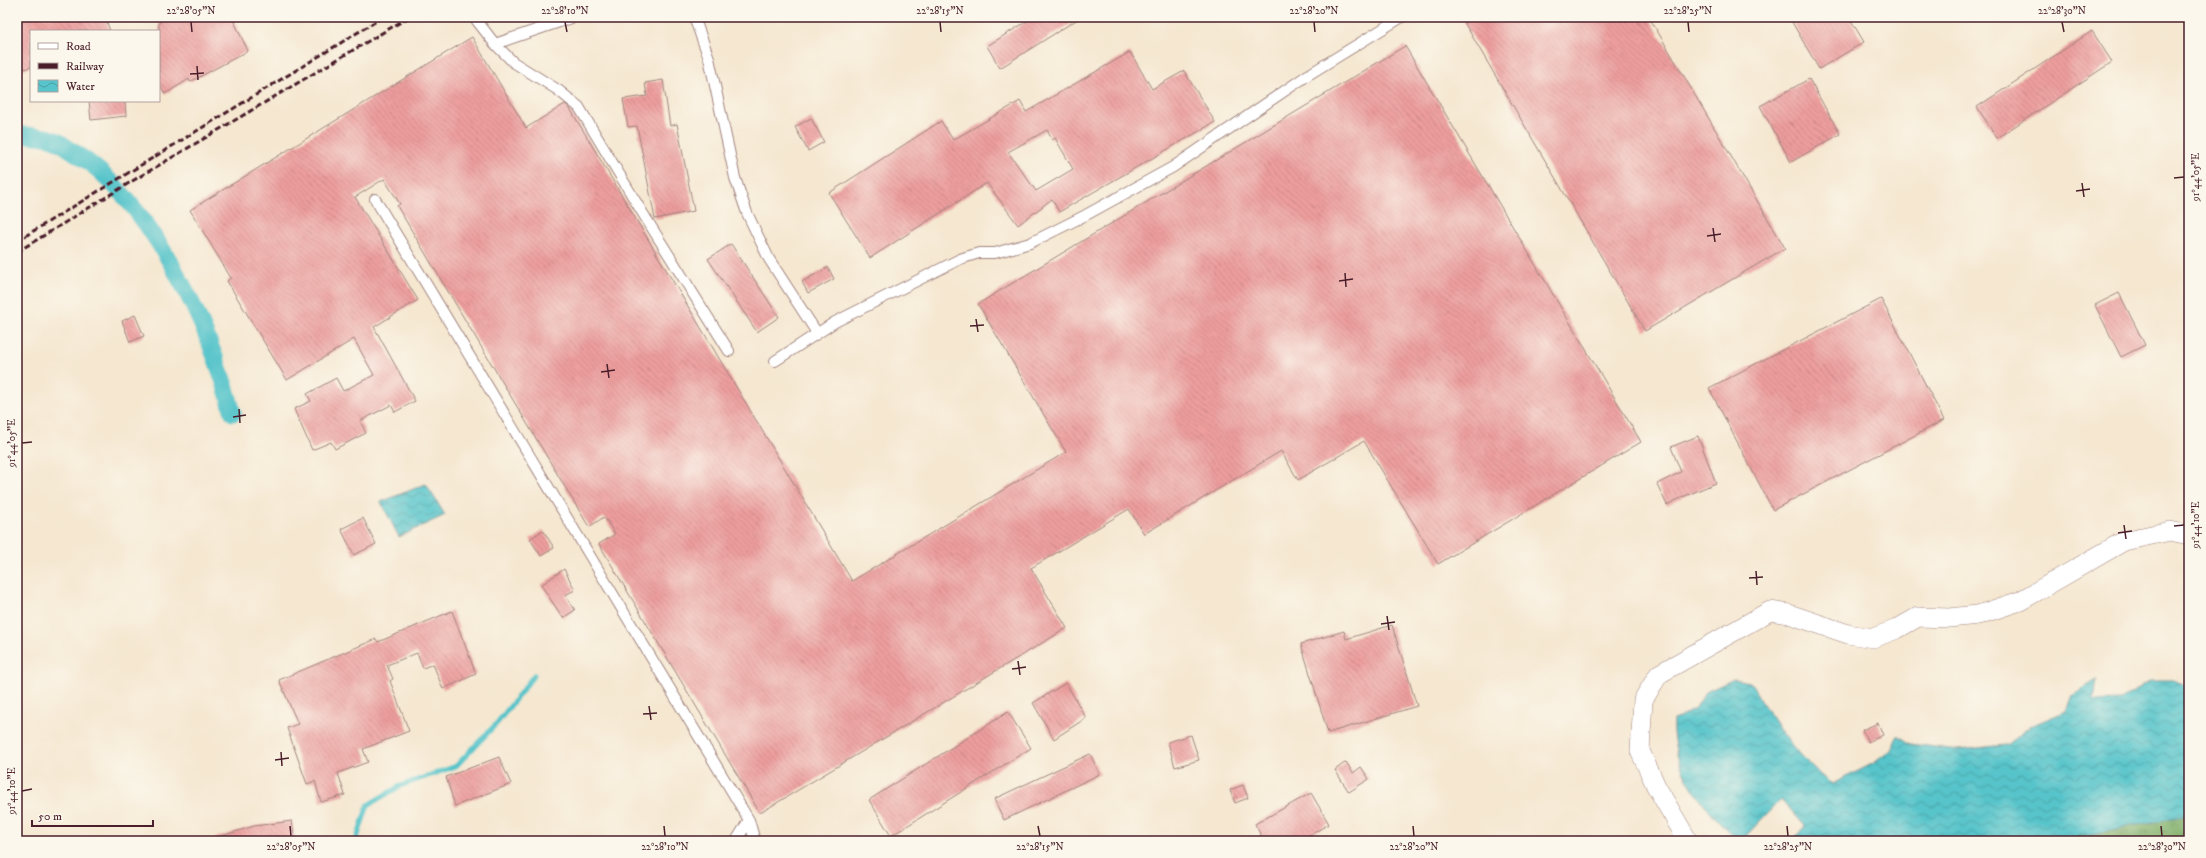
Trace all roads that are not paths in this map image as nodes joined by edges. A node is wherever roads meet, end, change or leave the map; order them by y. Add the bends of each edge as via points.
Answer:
1 (474, 17) edge
2 (574, 17) edge
3 (694, 17) edge
4 (1402, 17) edge
5 (495, 44) junction
6 (375, 199) dead end
7 (817, 333) junction
8 (729, 351) dead end
9 (775, 362) dead end
10 (2189, 535) edge
11 (749, 820) junction
12 (736, 841) edge
13 (755, 841) edge
14 (1688, 841) edge

1 - 5 lane
2 - 5 lane
3 - 7 lane via 709,58 735,178 747,213 769,259
4 - 7 lane via 1308,75 1173,167 1084,216 1030,243 960,259
5 - 8 lane via 512,62 564,94 579,107
6 - 11 lane
7 - 9 lane
10 - 14 street via 2170,531 2124,541 2020,601 1978,615 1950,618 1918,617 1873,638 1848,634 1789,614 1770,611 1659,674 1643,700 1640,751 1656,786
11 - 12 lane
11 - 13 lane

